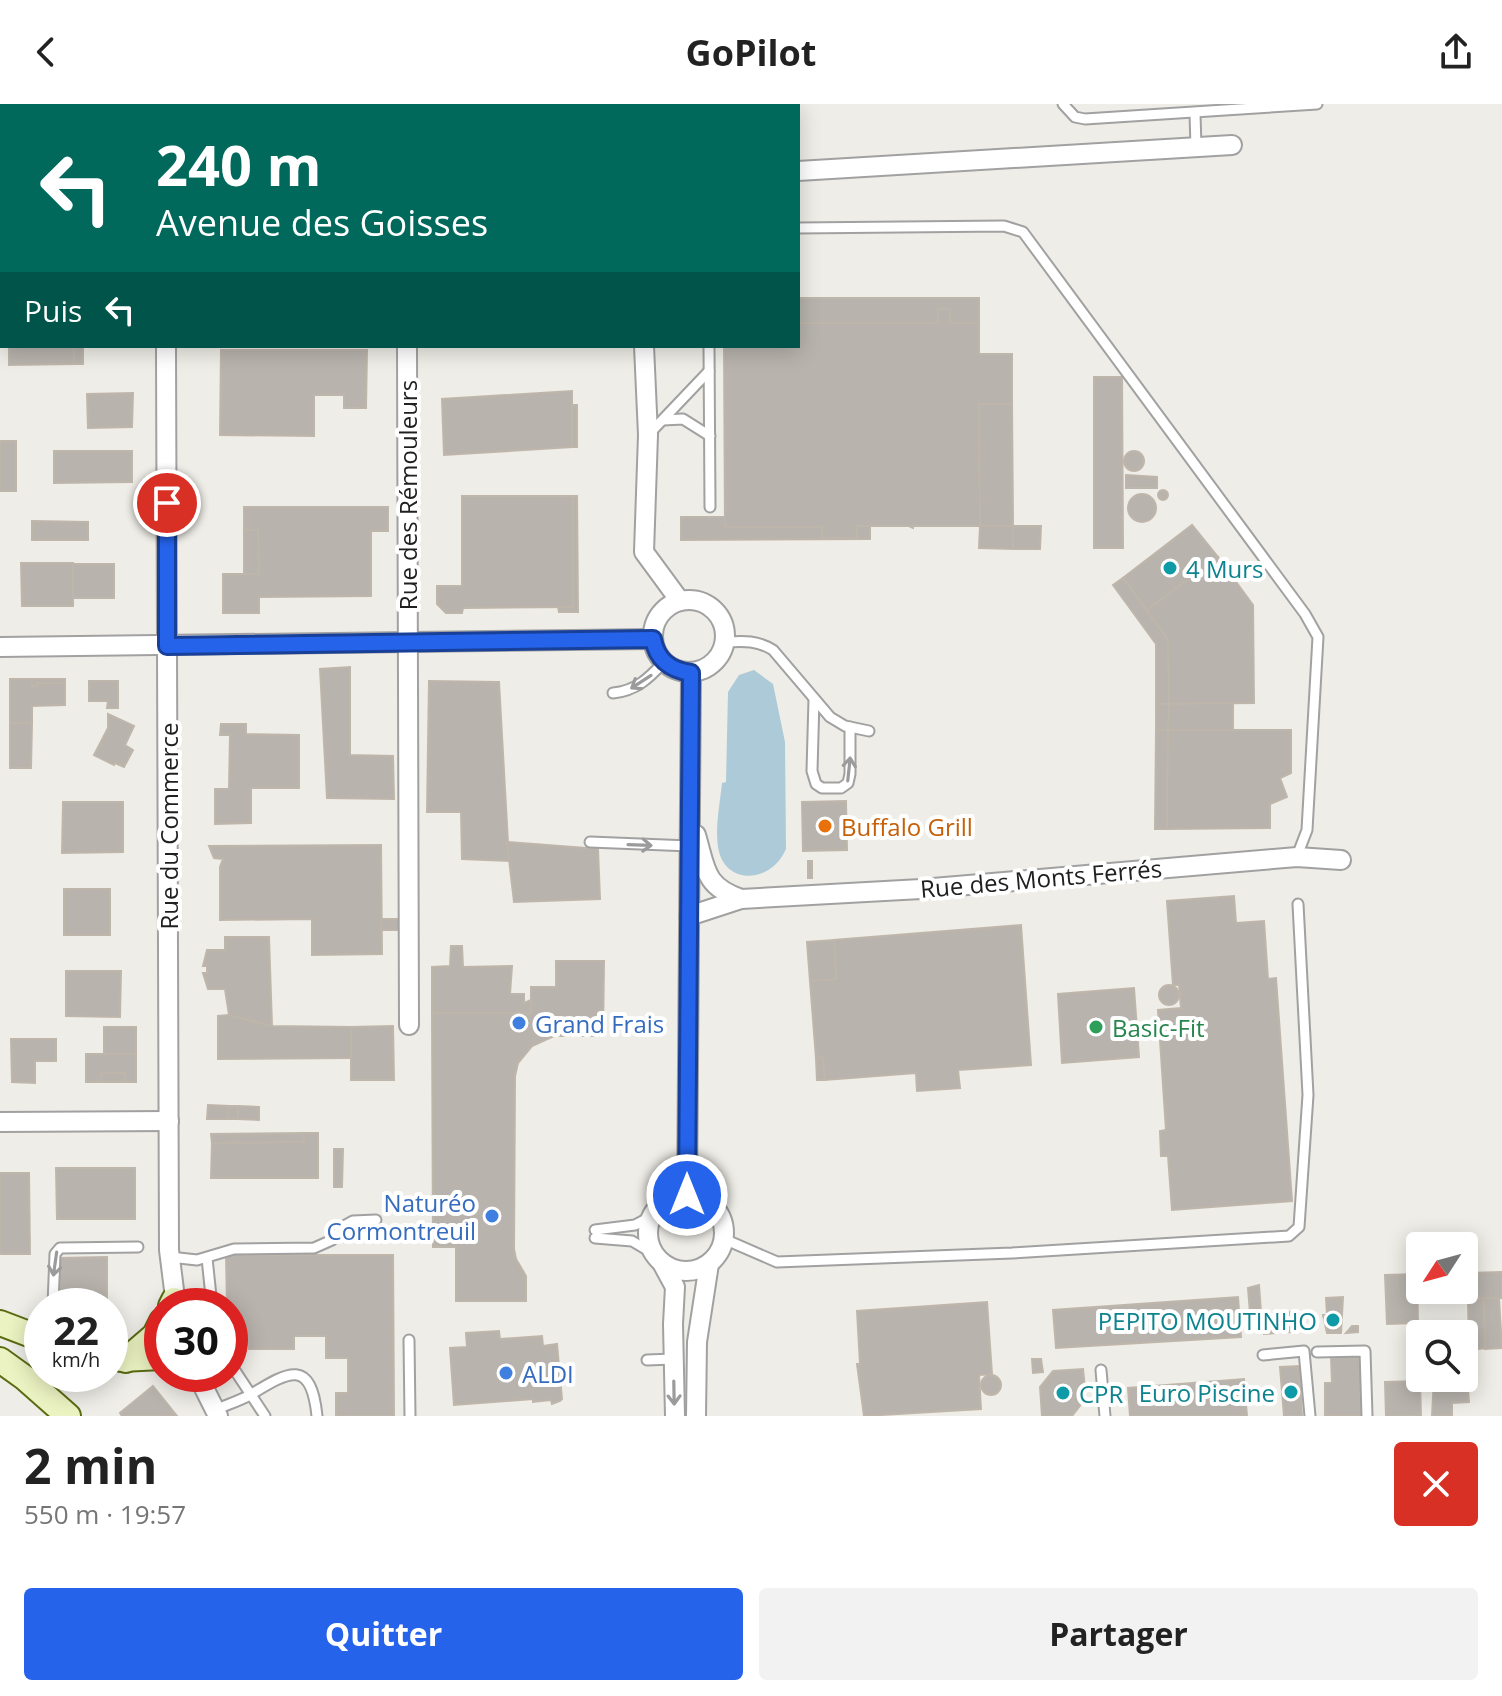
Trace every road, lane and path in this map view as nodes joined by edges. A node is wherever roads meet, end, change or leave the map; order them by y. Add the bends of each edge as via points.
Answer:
1 (1063, 104) edge
2 (1317, 104) edge
3 (1195, 114) junction
4 (1232, 145) dead end
5 (1196, 147) junction
6 (800, 171) edge
7 (800, 228) edge
8 (166, 348) edge
9 (407, 348) edge
10 (644, 348) edge
11 (709, 348) edge
12 (709, 371) junction
13 (663, 420) junction
14 (648, 435) junction
15 (710, 436) junction
16 (710, 507) dead end
17 (680, 601) junction
18 (653, 639) junction
19 (725, 642) junction
20 (408, 643) junction
21 (167, 646) junction
22 (0, 647) edge
23 (664, 662) junction
24 (691, 673) junction
25 (613, 693) dead end
26 (814, 699) junction
27 (850, 727) junction
28 (869, 731) dead end
29 (690, 815) junction
30 (590, 842) dead end
31 (690, 846) junction
32 (1297, 857) junction
33 (1341, 860) dead end
34 (741, 899) junction
35 (1298, 904) dead end
36 (689, 916) junction
37 (409, 1025) dead end
38 (169, 1121) junction
39 (0, 1122) edge
40 (687, 1195) junction
41 (652, 1216) junction
42 (376, 1220) dead end
43 (724, 1239) junction
44 (138, 1247) dead end
45 (170, 1257) junction
46 (207, 1258) junction
47 (658, 1258) junction
48 (709, 1264) junction
49 (54, 1288) edge
50 (171, 1288) edge
51 (210, 1288) edge
52 (0, 1323) edge
53 (24, 1332) edge
54 (409, 1340) dead end
55 (1317, 1352) dead end
56 (1263, 1355) dead end
57 (673, 1359) junction
58 (0, 1360) edge
59 (647, 1360) dead end
60 (0, 1369) edge
61 (1101, 1370) dead end
62 (206, 1392) edge
63 (247, 1392) edge
64 (249, 1395) junction
65 (217, 1413) edge
66 (57, 1416) edge
67 (68, 1416) edge
68 (265, 1416) edge
69 (317, 1416) edge
70 (410, 1416) edge
71 (675, 1416) edge
72 (696, 1416) edge
73 (1105, 1416) edge
74 (1310, 1416) edge
75 (1367, 1416) edge

1 - 3 lane via 1085,119
2 - 3 lane
3 - 5 lane
4 - 5 street
5 - 6 street
7 - 32 lane via 1004,226 1023,232 1318,637 1307,830
8 - 21 street, Rue du Commerce
9 - 20 street, Rue des Rémouleurs
10 - 14 street
11 - 12 lane
12 - 13 lane
12 - 15 lane
13 - 14 lane
13 - 15 lane via 683,419
14 - 17 street via 644,552
15 - 16 lane
17 - 18 street via 656,619
17 - 19 street via 692,599 714,609
18 - 20 street, Rue des Rémouleurs
18 - 23 street
19 - 24 street via 714,663
19 - 26 lane via 749,640 773,650
20 - 21 street, Rue des Rémouleurs
20 - 37 street
21 - 22 street, Rue des Rémouleurs
21 - 38 street, Rue du Commerce
23 - 24 street
23 -> 25 lane via 644,682
24 - 29 street
26 - 27 lane via 830,717
26 -> 27 lane via 812,771 822,788 848,783
27 - 28 lane
29 - 31 street
29 - 34 street via 709,878 721,892
30 -> 31 lane
31 - 36 street
32 - 33 street, Rue des Monts Ferrés
32 - 34 street, Rue des Monts Ferrés
34 - 36 street, Rue des Monts Ferrés
35 - 43 lane via 1308,1095 1299,1227 1289,1236 777,1262
36 - 40 street
38 - 39 street
38 - 45 street, Rue du Commerce
40 - 41 street via 667,1201
40 - 43 street via 700,1198 719,1214
41 - 47 street via 648,1235
41 - 47 lane via 595,1234 632,1241
42 - 46 lane via 353,1221 314,1248 234,1249
43 - 48 street
44 -> 49 lane via 60,1248 55,1254
45 - 46 lane
45 - 50 street, Rue du Commerce
46 - 51 lane
47 - 48 street via 685,1271
47 - 57 street via 675,1287
48 - 72 street via 697,1342
52 - 53 main road
54 - 70 lane
55 - 75 lane via 1365,1351
56 - 74 lane via 1304,1351
57 - 59 lane
57 -> 71 street
58 - 67 main road
60 - 66 main road
61 - 73 lane
62 - 65 street
63 - 64 lane
64 - 65 lane
64 - 68 lane
64 - 69 lane via 268,1381 298,1374 309,1381

